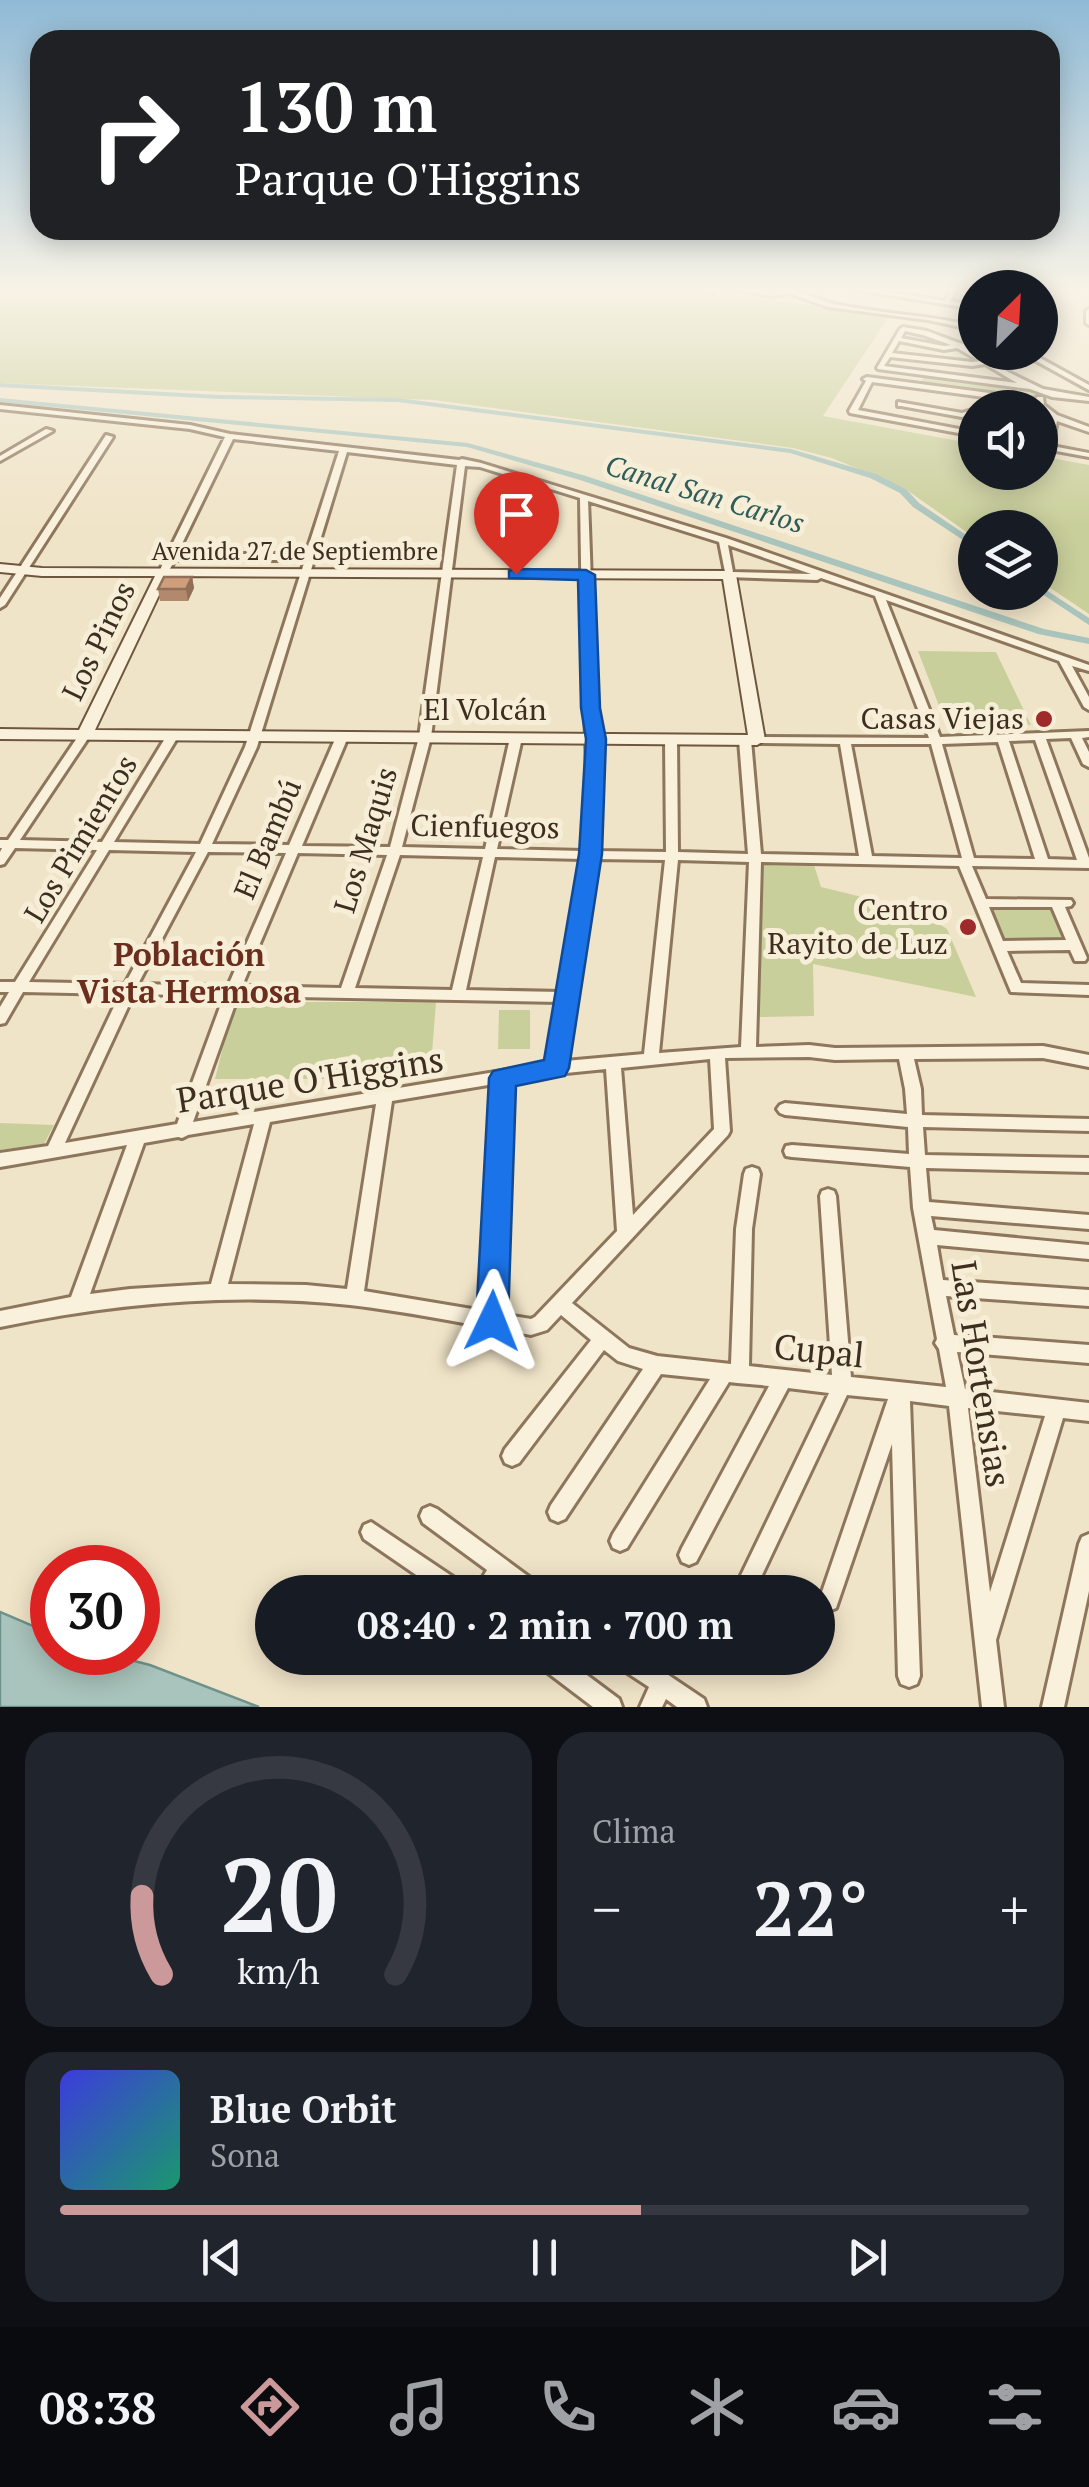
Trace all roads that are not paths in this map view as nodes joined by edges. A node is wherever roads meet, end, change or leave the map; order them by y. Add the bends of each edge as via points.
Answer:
1 (880, 368) edge
2 (1063, 368) edge
3 (1002, 370) edge
4 (1058, 370) edge
5 (919, 373) junction
6 (1089, 385) edge
7 (1030, 386) junction
8 (914, 387) junction
9 (958, 392) edge
10 (1058, 399) edge
11 (1088, 401) edge
12 (0, 408) edge
13 (958, 415) edge
14 (1058, 421) edge
15 (1089, 430) edge
16 (958, 431) edge
17 (49, 432) dead end
18 (230, 436) junction
19 (110, 438) dead end
20 (344, 448) junction
21 (1058, 450) edge
22 (1089, 456) edge
23 (0, 459) edge
24 (462, 462) junction
25 (584, 496) junction
26 (723, 540) junction
27 (171, 557) junction
28 (308, 557) junction
29 (0, 568) edge
30 (22, 571) junction
31 (164, 572) junction
32 (304, 573) junction
33 (444, 574) junction
34 (586, 575) junction
35 (729, 576) junction
36 (830, 577) junction
37 (879, 595) junction
38 (0, 605) edge
39 (1064, 660) junction
40 (1089, 668) edge
41 (1089, 707) edge
42 (85, 734) junction
43 (173, 735) junction
44 (1082, 735) edge
45 (1, 736) edge
46 (254, 736) junction
47 (342, 736) junction
48 (425, 737) junction
49 (516, 738) junction
50 (1040, 738) junction
51 (596, 739) junction
52 (671, 740) junction
53 (751, 740) junction
54 (845, 740) junction
55 (1003, 740) junction
56 (936, 741) junction
57 (1089, 764) edge
58 (6, 844) edge
59 (107, 846) junction
60 (204, 848) junction
61 (294, 849) junction
62 (395, 851) junction
63 (490, 852) junction
64 (590, 854) junction
65 (672, 855) junction
66 (755, 856) junction
67 (866, 859) junction
68 (0, 860) edge
69 (966, 862) junction
70 (1043, 864) junction
71 (1087, 864) edge
72 (981, 903) junction
73 (999, 946) junction
74 (0, 988) edge
75 (19, 988) junction
76 (128, 989) junction
77 (1089, 990) edge
78 (233, 991) junction
79 (346, 993) junction
80 (458, 995) junction
81 (568, 997) junction
82 (0, 1019) edge
83 (748, 1051) junction
84 (905, 1052) junction
85 (716, 1053) junction
86 (651, 1058) junction
87 (1089, 1061) edge
88 (612, 1062) junction
89 (556, 1068) junction
90 (502, 1078) junction
91 (385, 1098) junction
92 (785, 1108) dead end
93 (263, 1118) junction
94 (913, 1120) junction
95 (1089, 1125) edge
96 (182, 1132) junction
97 (137, 1139) junction
98 (792, 1150) dead end
99 (53, 1152) junction
100 (917, 1161) junction
101 (2, 1164) edge
102 (1089, 1165) edge
103 (752, 1174) dead end
104 (828, 1196) dead end
105 (921, 1208) junction
106 (1089, 1222) edge
107 (626, 1235) junction
108 (926, 1237) junction
109 (1089, 1252) edge
110 (934, 1287) junction
111 (218, 1290) junction
112 (354, 1297) junction
113 (1089, 1298) edge
114 (78, 1303) junction
115 (561, 1304) junction
116 (0, 1319) edge
117 (492, 1321) junction
118 (603, 1338) junction
119 (944, 1342) junction
120 (1089, 1354) edge
121 (657, 1365) junction
122 (732, 1374) junction
123 (782, 1380) junction
124 (842, 1385) junction
125 (900, 1394) junction
126 (957, 1398) junction
127 (1056, 1410) junction
128 (1089, 1412) edge
129 (512, 1456) dead end
130 (558, 1512) dead end
131 (430, 1516) dead end
132 (371, 1532) dead end
133 (620, 1541) dead end
134 (1089, 1544) edge
135 (688, 1555) dead end
136 (500, 1568) junction
137 (433, 1575) edge
138 (495, 1575) edge
139 (509, 1575) edge
140 (750, 1575) edge
141 (835, 1584) edge
142 (986, 1640) junction
143 (569, 1675) edge
144 (650, 1675) edge
145 (909, 1676) dead end
146 (662, 1683) junction
147 (610, 1707) edge
148 (651, 1707) edge
149 (696, 1707) edge
150 (993, 1707) edge
151 (1053, 1707) edge

1 - 5 street
2 - 6 street
3 - 7 street
4 - 6 street
5 - 7 street
5 - 8 street
7 - 11 street
8 - 9 street
8 - 13 street via 900,405 944,407
8 - 16 street via 868,380 853,411
10 - 11 street
12 - 18 street
14 - 15 street
17 - 23 street
18 - 20 street
18 - 27 street, Los Pinos
19 - 30 street
20 - 24 street
20 - 28 street
21 - 22 street
24 - 25 street
24 - 33 street, Los Maquis
25 - 26 street
25 - 34 street
26 - 35 street
26 - 36 street
27 - 28 street
27 - 31 street, Los Pinos
28 - 32 street
29 - 30 street, Avenida 27 de Septiembre
30 - 31 street, Avenida 27 de Septiembre
30 - 38 street
31 - 32 street, Avenida 27 de Septiembre
31 - 42 street, Los Pinos
32 - 33 street, Avenida 27 de Septiembre
32 - 46 street
33 - 34 street, Avenida 27 de Septiembre
33 - 48 street, Los Maquis
34 - 35 street, Avenida 27 de Septiembre
34 - 51 street
35 - 36 street, Avenida 27 de Septiembre
35 - 53 street
36 - 37 street
37 - 39 street
37 - 56 street
39 - 40 street
39 - 41 street
42 - 43 street, El Volcán
42 - 45 street, El Volcán
42 - 58 street, Los Pinos
43 - 46 street, El Volcán
43 - 59 street, Los Pimientos
44 - 50 street, El Volcán
44 - 57 street
46 - 47 street, El Volcán
46 - 60 street
47 - 48 street, El Volcán
47 - 61 street, El Bambú
48 - 49 street, El Volcán
48 - 62 street, Los Maquis
49 - 51 street, El Volcán
49 - 63 street
50 - 55 street, El Volcán
50 - 71 street
51 - 52 street, El Volcán
51 - 64 street
52 - 53 street, El Volcán
52 - 65 street
53 - 54 street, El Volcán
53 - 66 street
54 - 56 street, El Volcán
54 - 67 street
55 - 56 street, El Volcán
55 - 70 street
56 - 69 street
58 - 59 street, Cienfuegos
58 - 68 street, Los Pinos
59 - 60 street, Cienfuegos
59 - 75 street, Los Pimientos
60 - 61 street, Cienfuegos
60 - 76 street
61 - 62 street, Cienfuegos
61 - 78 street, El Bambú
62 - 63 street, Cienfuegos
62 - 79 street, Los Maquis
63 - 64 street, Cienfuegos
63 - 80 street
64 - 65 street, Cienfuegos
64 - 81 street
65 - 66 street, Cienfuegos
65 - 86 street
66 - 67 street, Cienfuegos
66 - 83 street
67 - 69 street, Cienfuegos
69 - 70 street, Cienfuegos
69 - 72 street
70 - 71 street, Cienfuegos
72 - 73 street
72 - 73 street via 1061,903 1077,952
73 - 77 street via 1016,988
74 - 75 street
75 - 76 street
75 - 82 street, Los Pimientos
76 - 78 street
76 - 99 street
78 - 79 street
78 - 96 street, El Bambú
79 - 80 street
80 - 81 street
81 - 89 street
83 - 84 street, Parque O'Higgins
83 - 85 street, Parque O'Higgins
84 - 87 street, Parque O'Higgins via 1043,1052
84 - 94 street, Las Hortensias
85 - 86 street, Parque O'Higgins
85 - 107 street via 724,1128
86 - 88 street, Parque O'Higgins
88 - 89 street, Parque O'Higgins
88 - 107 street
89 - 90 street, Parque O'Higgins
90 - 91 street, Parque O'Higgins
90 - 117 street
91 - 93 street, Parque O'Higgins
91 - 112 street
92 - 94 street
93 - 96 street, Parque O'Higgins
93 - 111 street
94 - 95 street
94 - 100 street, Las Hortensias
96 - 97 street, Parque O'Higgins
97 - 99 street, Parque O'Higgins
97 - 114 street
98 - 100 street
99 - 101 street, Parque O'Higgins
100 - 102 street
100 - 105 street, Las Hortensias
103 - 122 street
104 - 124 street
105 - 106 street
105 - 108 street, Las Hortensias
107 - 115 street
108 - 109 street
108 - 110 street, Las Hortensias
110 - 113 street
110 - 119 street, Las Hortensias
111 - 112 street
111 - 114 street
112 - 117 street
114 - 116 street
115 - 117 street via 531,1327
115 - 118 street, Cupal
118 - 121 street, Cupal
118 - 129 street
119 - 120 street
119 - 126 street, Las Hortensias
121 - 122 street, Cupal
121 - 130 street
122 - 123 street, Cupal
122 - 133 street
123 - 124 street, Cupal
123 - 135 street
124 - 125 street, Cupal
124 - 140 street
125 - 126 street, Cupal
125 - 141 street
125 - 145 street
126 - 127 street, Cupal
126 - 142 street, Las Hortensias
127 - 128 street, Cupal
127 - 142 street
131 - 136 street
132 - 137 street
134 - 151 street
136 - 138 street
136 - 139 street
142 - 150 street, Las Hortensias
143 - 147 street
144 - 146 street
146 - 148 street
146 - 149 street

